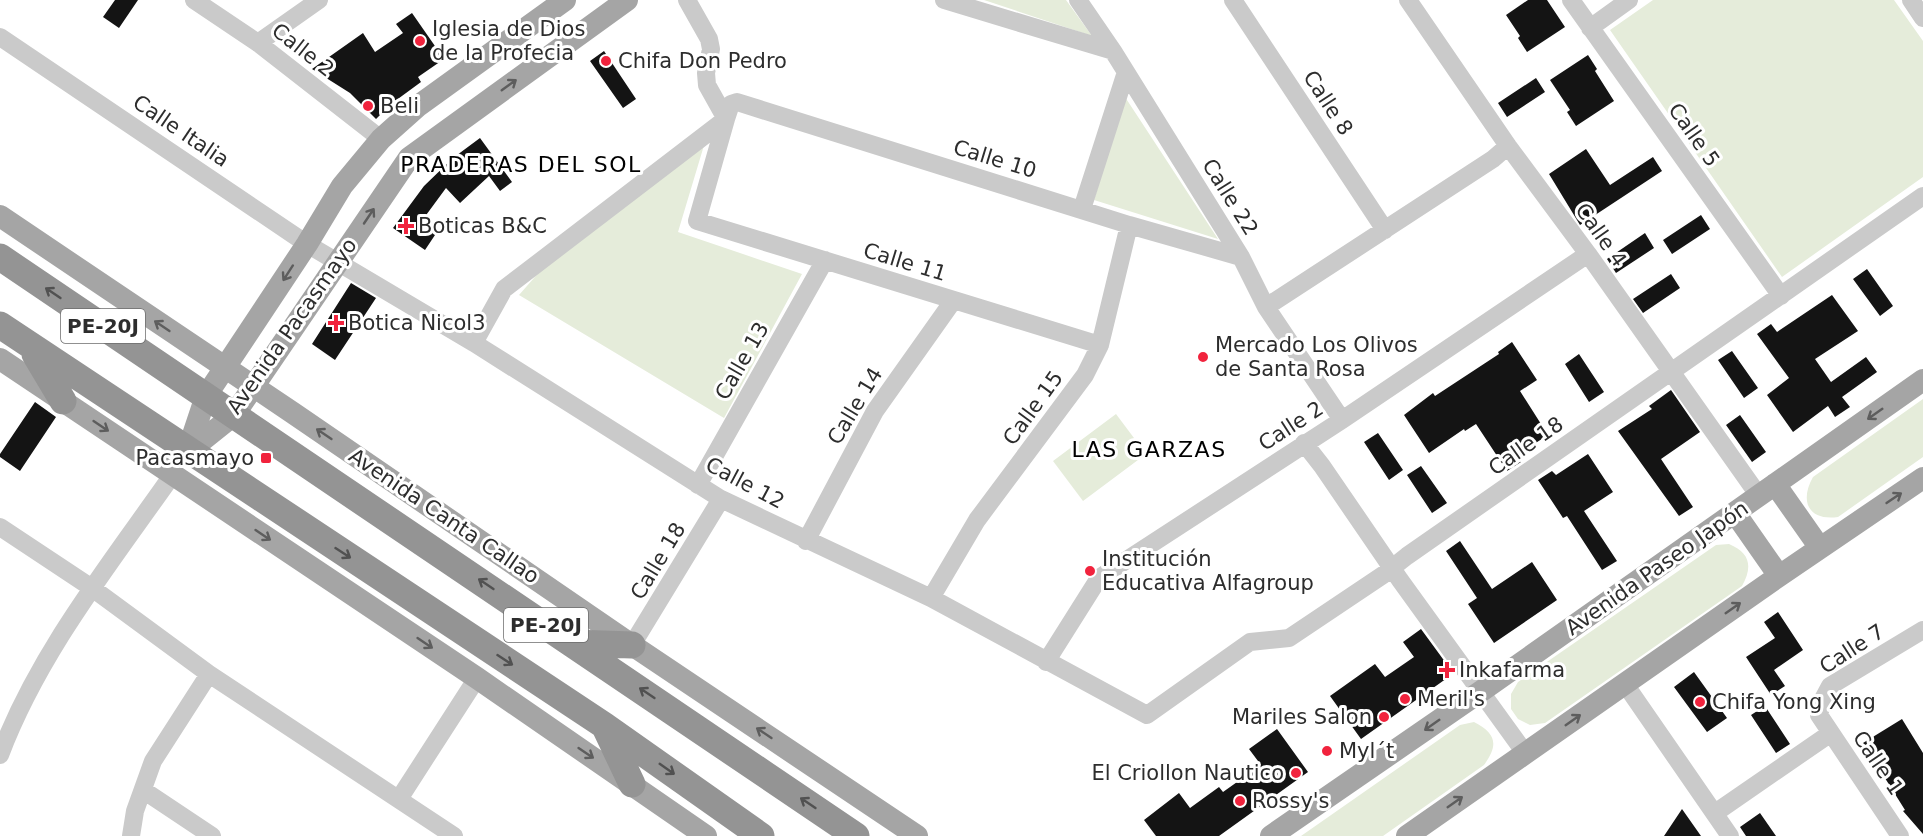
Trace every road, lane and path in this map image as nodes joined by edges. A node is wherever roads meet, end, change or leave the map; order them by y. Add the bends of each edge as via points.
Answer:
1 (194, 0) edge
2 (319, 0) edge
3 (565, 0) edge
4 (627, 0) edge
5 (687, 0) edge
6 (944, 0) edge
7 (1078, 0) edge
8 (1233, 0) edge
9 (1408, 0) edge
10 (1571, 0) edge
11 (1629, 0) edge
12 (1911, 0) edge
13 (1923, 18) edge
14 (1590, 28) junction
15 (0, 37) edge
16 (258, 43) junction
17 (1113, 51) junction
18 (1126, 72) junction
19 (726, 119) junction
20 (381, 139) junction
21 (1508, 146) junction
22 (1923, 196) edge
23 (1082, 209) junction
24 (0, 216) edge
25 (1129, 225) junction
26 (1385, 230) junction
27 (307, 244) junction
28 (1588, 254) junction
29 (0, 257) edge
30 (1241, 257) junction
31 (825, 260) junction
32 (338, 261) junction
33 (1781, 296) junction
34 (953, 301) junction
35 (1266, 307) junction
36 (0, 325) edge
37 (252, 328) junction
38 (474, 343) junction
39 (281, 345) junction
40 (1100, 345) junction
41 (32, 347) junction
42 (0, 359) edge
43 (225, 368) junction
44 (1672, 372) junction
45 (1923, 380) edge
46 (253, 386) junction
47 (206, 396) junction
48 (63, 401) junction
49 (234, 415) junction
50 (1342, 420) junction
51 (1304, 443) junction
52 (189, 451) junction
53 (173, 474) junction
54 (1923, 478) edge
55 (698, 484) junction
56 (1767, 490) junction
57 (721, 499) junction
58 (1735, 513) junction
59 (0, 527) edge
60 (806, 541) junction
61 (1820, 548) junction
62 (1392, 568) junction
63 (1779, 576) junction
64 (92, 588) junction
65 (931, 598) junction
66 (1922, 634) edge
67 (573, 643) junction
68 (632, 645) junction
69 (1046, 662) junction
70 (209, 674) junction
71 (477, 678) junction
72 (1625, 684) junction
73 (1480, 692) junction
74 (1147, 715) joint
75 (1819, 716) joint
76 (605, 726) junction
77 (1831, 733) junction
78 (1525, 753) junction
79 (0, 755) edge
80 (632, 784) junction
81 (143, 789) junction
82 (399, 799) junction
83 (1715, 813) junction
84 (130, 836) edge
85 (212, 836) edge
86 (454, 836) edge
87 (706, 836) edge
88 (761, 836) edge
89 (856, 836) edge
90 (917, 836) edge
91 (1271, 836) edge
92 (1407, 836) edge
93 (1730, 836) edge
94 (1900, 836) edge

1 - 16 street, Calle 2
2 - 16 street
3 - 20 main road, Avenida Pacasmayo via 418,106
32 -> 4 main road, Avenida Pacasmayo via 408,158
5 - 19 street via 709,39 707,85
6 - 17 street
7 - 17 street, Calle 22
8 - 26 street, Calle 8
9 - 21 street, Calle 4
10 - 14 street, Calle 5
11 - 14 street
12 - 13 street
14 - 33 street, Calle 5
15 - 27 street, Calle Italia
16 - 20 street, Calle 2
17 - 18 street, Calle 22
18 - 23 street
18 - 30 street, Calle 22
19 - 23 street, Calle 10 via 731,104 737,102
19 - 31 street, Calle 11 via 697,221
19 - 38 street via 504,289
20 - 27 main road, Avenida Pacasmayo via 342,186
21 - 26 street
21 - 28 street, Calle 4
22 - 33 street, Calle 18
23 - 25 street, Calle 10
43 -> 24 main road, Avenida Canta Callao
25 - 30 street, Calle 10
25 - 40 street, Calle 15
26 - 35 street
27 - 32 street, Calle Italia
27 -> 37 main road, Avenida Pacasmayo
28 - 44 street, Calle 4
28 - 50 street, Calle 2
47 -> 29 highway, Avenida Canta Callao / PE-20J
30 - 35 street, Calle 22
31 - 34 street, Calle 11
31 - 55 street, Calle 13
32 - 38 street, Calle 12
32 - 39 main road, Avenida Pacasmayo
33 - 44 street, Calle 18
34 - 40 street, Calle 11
34 - 60 street, Calle 14 via 875,411
35 - 50 street, Calle 22
36 - 41 highway, PE-20J
37 - 39 main road via 269,326 279,333
37 - 43 main road, Avenida Pacasmayo
38 - 55 street, Calle 12
39 - 46 main road, Avenida Pacasmayo
40 - 65 street, Calle 15 via 1084,375 977,520
41 - 48 highway
41 - 52 highway, PE-20J
42 - 48 main road
43 - 46 main road, Avenida Canta Callao
43 - 47 main road, Avenida Pacasmayo
44 - 56 street, Calle 4
44 - 62 street, Calle 18
45 -> 56 main road, Avenida Paseo Japón
46 - 49 main road, Avenida Pacasmayo
68 -> 46 main road, Avenida Canta Callao
47 - 49 highway, Avenida Canta Callao / PE-20J
47 - 52 main road, Avenida Pacasmayo
48 -> 53 main road
49 - 52 main road, Avenida Pacasmayo
67 -> 49 highway, Avenida Canta Callao / PE-20J
50 - 51 street, Calle 2
51 - 62 street
51 - 69 street, Calle 2 via 1100,578
52 - 53 main road
52 -> 76 highway, PE-20J
53 - 64 street
53 -> 71 main road
61 -> 54 main road
55 - 57 street, Calle 12
56 - 58 main road, Avenida Paseo Japón
56 - 61 main road
57 - 60 street, Calle 12
57 - 68 street, Calle 18
58 - 63 main road
58 - 73 main road, Avenida Paseo Japón
59 - 64 street
60 - 65 street, Calle 12
61 - 63 main road
62 - 73 street
62 - 74 street, Calle 18 via 1289,638 1250,642
72 -> 63 main road
64 - 70 street
64 - 79 street via 30,687
65 - 69 street, Calle 12
66 - 75 street, Calle 7 via 1830,686
67 - 68 highway
89 -> 67 highway, Avenida Canta Callao / PE-20J
90 -> 68 main road, Avenida Canta Callao
69 - 74 street, Calle 12
70 - 81 street via 153,761
70 - 82 street
71 -> 80 main road
71 - 82 street
78 -> 72 main road
72 - 83 street
73 - 78 street
73 -> 91 main road, Avenida Paseo Japón
75 - 77 street, Calle 1
76 - 80 highway
76 -> 88 highway, PE-20J
77 - 83 street
77 - 94 street, Calle 1
92 -> 78 main road
80 - 87 main road
81 - 84 street
81 - 85 street
82 - 86 street
83 - 93 street

